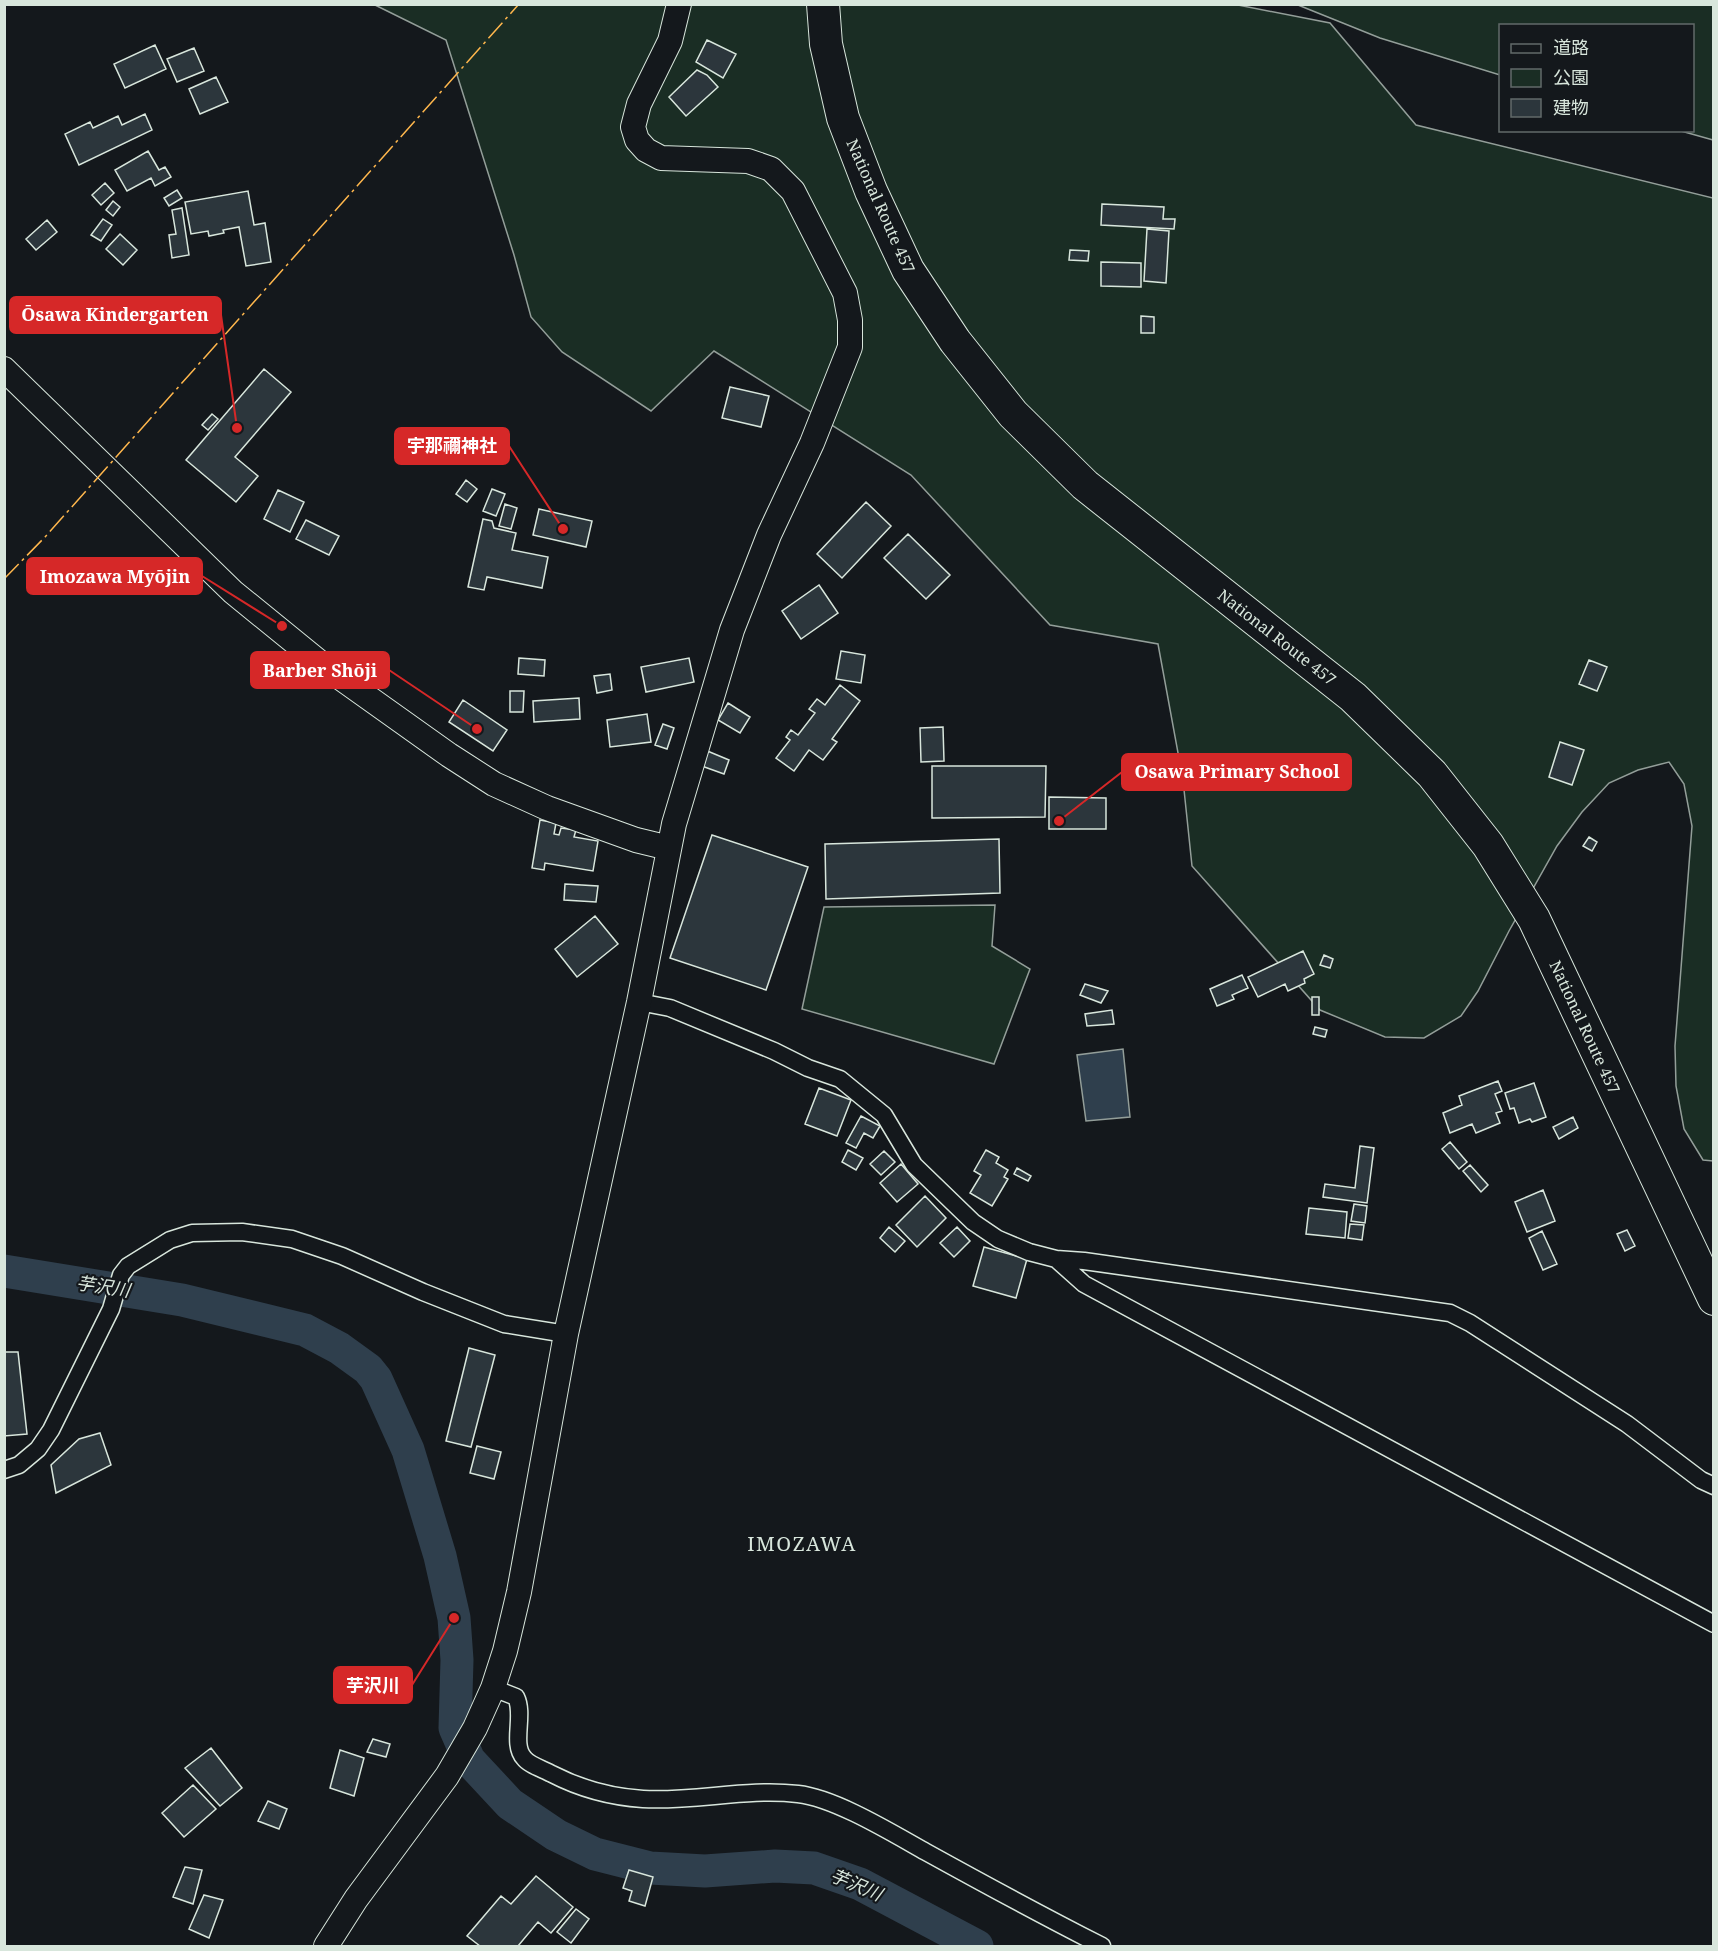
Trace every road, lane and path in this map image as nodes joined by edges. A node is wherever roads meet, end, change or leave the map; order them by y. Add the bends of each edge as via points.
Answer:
1 (679, 4) edge
2 (823, 4) edge
3 (4, 369) edge
4 (669, 848) junction
5 (639, 1002) junction
6 (1056, 1259) junction
7 (1713, 1299) edge
8 (567, 1334) junction
9 (4, 1470) edge
10 (1713, 1486) edge
11 (1713, 1624) edge
12 (493, 1688) junction
13 (326, 1947) edge
14 (1102, 1947) edge

1 - 4 street via 670,41 639,104 633,127 637,140 661,158 748,161 771,169 793,191 845,293 850,346 732,630
2 - 7 highway, National Route 457 via 826,44 843,118 871,191 908,270 955,341 1013,414 1085,485 1353,697 1439,782 1488,845 1534,919
3 - 4 street via 233,592 342,679 495,784 547,808
4 - 5 street
5 - 6 street via 670,1008 840,1079 884,1115 914,1165 973,1222 999,1239
5 - 8 street
6 - 10 street via 1450,1313 1627,1424
6 - 11 street via 1084,1284
8 - 9 street via 504,1324 292,1239 192,1233 170,1240 128,1266 51,1430 38,1449 19,1465
8 - 12 street via 519,1592
12 - 13 street via 451,1770 356,1899
12 - 14 street via 516,1697 520,1705 519,1749 524,1759 558,1777 617,1797 673,1799 755,1791 816,1798 897,1836

